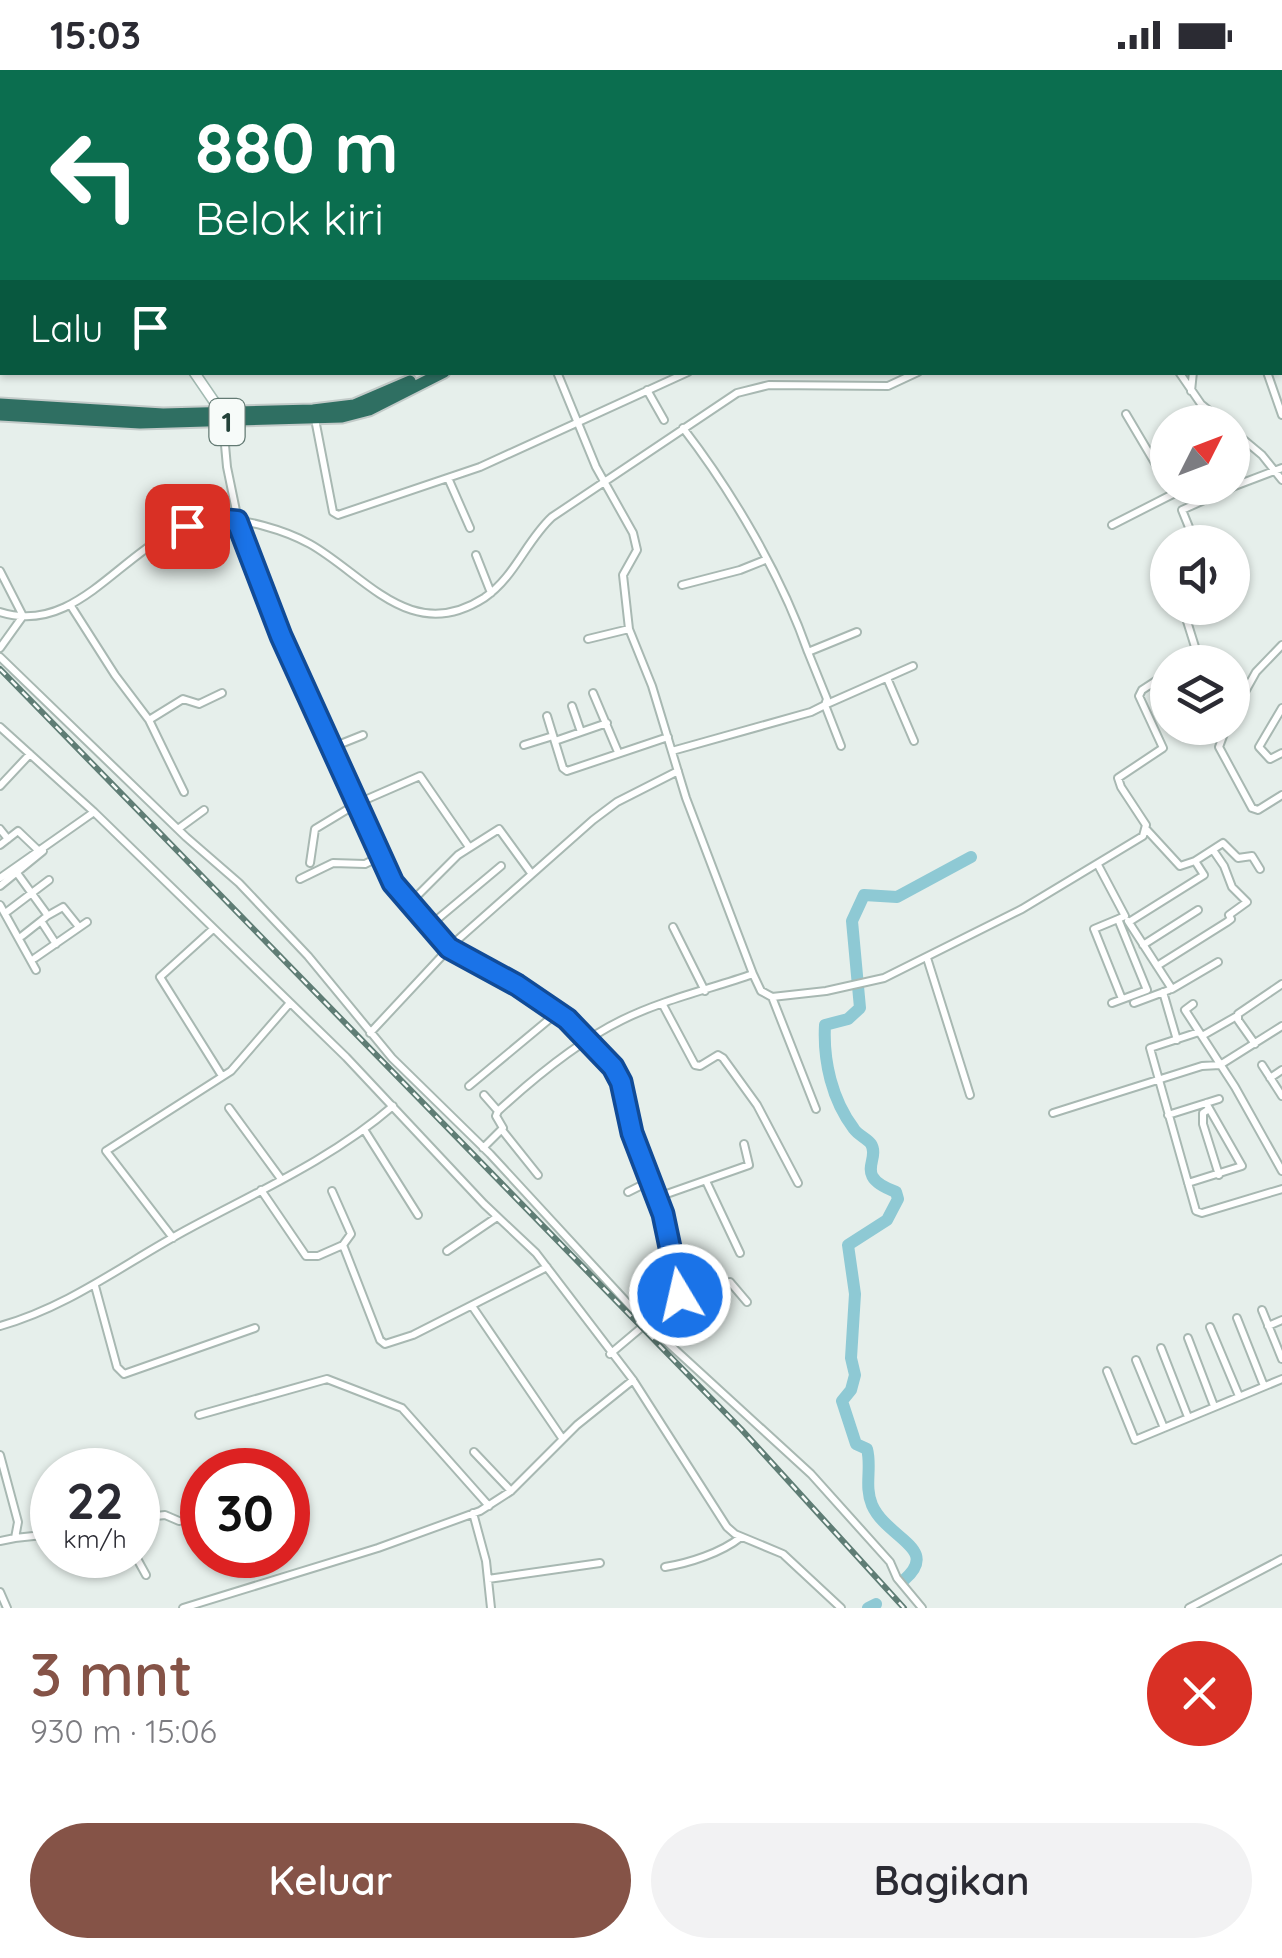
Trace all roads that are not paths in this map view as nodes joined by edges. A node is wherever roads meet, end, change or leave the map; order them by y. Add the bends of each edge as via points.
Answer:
1 (196, 375) edge
2 (422, 375) edge
3 (438, 375) edge
4 (558, 375) edge
5 (681, 375) edge
6 (912, 375) edge
7 (1181, 375) edge
8 (1193, 375) edge
9 (1267, 375) edge
10 (646, 390) junction
11 (1191, 392) junction
12 (0, 404) edge
13 (1205, 405) edge
14 (1126, 414) dead end
15 (0, 415) edge
16 (1282, 415) edge
17 (223, 418) junction
18 (316, 419) junction
19 (664, 420) dead end
20 (578, 423) junction
21 (683, 428) junction
22 (1250, 445) edge
23 (1150, 455) edge
24 (1279, 469) edge
25 (448, 478) junction
26 (1250, 480) edge
27 (1282, 480) edge
28 (604, 482) junction
29 (1150, 501) edge
30 (1179, 505) edge
31 (1193, 505) edge
32 (1182, 510) junction
33 (237, 521) junction
34 (1112, 525) dead end
35 (1188, 525) edge
36 (470, 528) dead end
37 (476, 555) dead end
38 (764, 560) junction
39 (0, 571) edge
40 (682, 585) dead end
41 (491, 593) junction
42 (71, 606) junction
43 (0, 612) edge
44 (23, 616) junction
45 (629, 629) junction
46 (857, 632) dead end
47 (588, 639) dead end
48 (1282, 646) edge
49 (0, 648) edge
50 (808, 652) junction
51 (0, 657) edge
52 (914, 666) dead end
53 (887, 678) junction
54 (1250, 683) edge
55 (1150, 685) edge
56 (222, 693) dead end
57 (593, 693) dead end
58 (826, 704) junction
59 (572, 706) dead end
60 (1282, 708) edge
61 (547, 716) dead end
62 (1275, 716) junction
63 (1150, 719) edge
64 (149, 720) junction
65 (607, 724) junction
66 (0, 727) edge
67 (1282, 727) edge
68 (581, 732) junction
69 (363, 735) dead end
70 (668, 737) junction
71 (554, 738) junction
72 (914, 741) dead end
73 (524, 745) dead end
74 (1162, 745) edge
75 (1220, 745) edge
76 (841, 746) dead end
77 (333, 747) junction
78 (672, 751) junction
79 (618, 752) junction
80 (1282, 753) edge
81 (30, 754) junction
82 (678, 772) junction
83 (0, 786) edge
84 (184, 792) dead end
85 (1282, 795) edge
86 (358, 803) junction
87 (204, 810) dead end
88 (94, 812) junction
89 (0, 829) edge
90 (178, 829) junction
91 (1146, 829) junction
92 (8, 839) junction
93 (0, 845) edge
94 (469, 847) junction
95 (1213, 850) junction
96 (41, 851) junction
97 (379, 856) junction
98 (1196, 861) junction
99 (310, 863) dead end
100 (1098, 864) junction
101 (501, 866) dead end
102 (1260, 869) dead end
103 (16, 871) junction
104 (532, 873) junction
105 (0, 878) edge
106 (49, 880) dead end
107 (300, 880) dead end
108 (0, 886) edge
109 (32, 893) junction
110 (412, 901) junction
111 (0, 905) edge
112 (1198, 910) dead end
113 (8, 911) dead end
114 (44, 919) junction
115 (1124, 919) junction
116 (88, 922) dead end
117 (431, 924) junction
118 (673, 927) dead end
119 (78, 928) junction
120 (213, 929) junction
121 (22, 936) dead end
122 (56, 944) junction
123 (1143, 944) junction
124 (451, 945) junction
125 (35, 958) dead end
126 (927, 958) junction
127 (1218, 962) dead end
128 (36, 970) dead end
129 (1159, 970) junction
130 (753, 974) junction
131 (1144, 981) junction
132 (1282, 984) edge
133 (705, 992) junction
134 (772, 996) junction
135 (1122, 1000) junction
136 (1112, 1003) dead end
137 (1134, 1003) dead end
138 (289, 1004) junction
139 (1194, 1004) dead end
140 (663, 1005) junction
141 (558, 1012) junction
142 (1237, 1016) junction
143 (1282, 1026) edge
144 (370, 1033) junction
145 (1201, 1034) junction
146 (590, 1039) junction
147 (1178, 1040) junction
148 (1255, 1044) junction
149 (1220, 1065) junction
150 (1262, 1065) dead end
151 (1282, 1070) edge
152 (222, 1076) junction
153 (1270, 1078) junction
154 (1158, 1080) junction
155 (469, 1086) dead end
156 (484, 1095) dead end
157 (970, 1095) dead end
158 (1282, 1096) edge
159 (1219, 1099) dead end
160 (393, 1106) junction
161 (1208, 1106) junction
162 (229, 1108) dead end
163 (816, 1109) dead end
164 (498, 1111) junction
165 (1053, 1112) dead end
166 (1168, 1115) junction
167 (502, 1130) junction
168 (364, 1131) junction
169 (1282, 1142) edge
170 (744, 1144) dead end
171 (484, 1148) junction
172 (1271, 1149) junction
173 (1282, 1171) edge
174 (538, 1175) dead end
175 (1219, 1175) junction
176 (281, 1179) junction
177 (652, 1180) junction
178 (706, 1180) junction
179 (798, 1183) dead end
180 (1188, 1183) junction
181 (261, 1190) junction
182 (1282, 1190) edge
183 (332, 1191) dead end
184 (628, 1192) dead end
185 (658, 1197) junction
186 (418, 1215) dead end
187 (498, 1217) junction
188 (174, 1238) junction
189 (343, 1245) junction
190 (446, 1250) dead end
191 (740, 1253) dead end
192 (548, 1267) junction
193 (95, 1286) junction
194 (680, 1295) junction
195 (747, 1302) dead end
196 (472, 1306) junction
197 (1262, 1310) dead end
198 (1236, 1318) dead end
199 (1282, 1320) edge
200 (645, 1322) junction
201 (0, 1326) edge
202 (1268, 1326) junction
203 (1210, 1327) dead end
204 (254, 1328) dead end
205 (1188, 1338) dead end
206 (1160, 1348) dead end
207 (1281, 1353) edge
208 (610, 1354) junction
209 (1136, 1360) dead end
210 (1107, 1371) dead end
211 (1282, 1379) edge
212 (632, 1380) junction
213 (1264, 1386) junction
214 (1239, 1396) junction
215 (1214, 1406) junction
216 (199, 1414) dead end
217 (1188, 1417) junction
218 (1164, 1428) junction
219 (562, 1438) junction
220 (474, 1452) dead end
221 (0, 1455) edge
222 (510, 1491) junction
223 (489, 1506) junction
224 (473, 1513) junction
225 (160, 1515) edge
226 (179, 1522) dead end
227 (30, 1536) edge
228 (741, 1537) junction
229 (15, 1538) junction
230 (0, 1542) edge
231 (1282, 1559) edge
232 (600, 1564) dead end
233 (665, 1567) dead end
234 (488, 1579) junction
235 (0, 1592) edge
236 (7, 1608) edge
237 (183, 1608) edge
238 (491, 1608) edge
239 (841, 1608) edge
240 (922, 1608) edge
241 (1189, 1608) edge

1 - 17 street
2 - 17 highway, 1 via 339,408
3 - 18 highway, 1 via 369,410
4 - 20 street
5 - 10 street
6 - 21 street via 875,387 755,386
7 - 11 street
8 - 11 street
9 - 16 street
10 - 19 street
10 - 20 street
11 - 13 street
12 - 17 highway, 1
14 - 23 street
15 - 17 highway, 1 via 140,424
17 - 18 highway, 1
17 - 33 street
18 - 25 street via 335,514
20 - 25 street
20 - 28 street
21 - 28 street
21 - 38 street via 720,478
22 - 24 street
24 - 26 street
24 - 27 street
25 - 36 street
28 - 41 street via 542,526
28 - 45 street via 637,544 623,575
29 - 34 street
30 - 32 street
31 - 32 street
32 - 35 street
33 - 41 street via 310,544 374,593 413,610 456,609
33 - 42 street via 204,521 156,539
33 - 77 street
37 - 41 street
38 - 40 street
38 - 50 street
39 - 44 street
42 - 44 street
42 - 64 street
43 - 44 street
44 - 49 street
45 - 47 street
45 - 70 street
46 - 50 street
48 - 54 street
50 - 58 street
51 - 90 street
52 - 53 street
53 - 58 street
53 - 72 street
55 - 63 street via 1140,696
56 - 64 street via 199,704 184,699
57 - 65 street
58 - 76 street
58 - 78 street
59 - 68 street
60 - 62 street
61 - 71 street
62 - 67 street
62 - 80 street via 1259,747 1270,759
64 - 84 street
65 - 68 street
65 - 79 street
66 - 81 street
68 - 71 street
69 - 77 street
70 - 78 street
70 - 79 street
71 - 73 street
71 - 79 street via 567,771
74 - 91 street via 1118,778
75 - 85 street via 1252,808
77 - 86 street
78 - 82 street
81 - 83 street
81 - 88 street
82 - 104 street via 604,810
82 - 130 street
86 - 94 street via 420,776
86 - 97 street
86 - 99 street via 315,829
87 - 90 street
88 - 96 street
88 - 120 street
89 - 92 street
90 - 144 street via 308,956
91 - 98 street via 1180,866
91 - 100 street
92 - 93 street
92 - 96 street via 20,832
94 - 104 street via 499,828
94 - 110 street
95 - 98 street
95 - 102 street via 1223,843 1238,858 1252,856
95 - 129 street via 1246,902
96 - 103 street
97 - 107 street via 362,864 333,863
97 - 110 street
98 - 115 street via 1204,875
100 - 115 street
100 - 126 street
101 - 117 street
103 - 105 street
103 - 108 street
103 - 109 street
104 - 124 street
106 - 109 street
109 - 113 street
109 - 114 street
110 - 117 street
111 - 128 street
112 - 123 street
114 - 119 street via 63,907
114 - 121 street
114 - 122 street
115 - 123 street
115 - 131 street
115 - 135 street via 1094,929
116 - 119 street
117 - 124 street
118 - 133 street
119 - 122 street
120 - 138 street
120 - 152 street via 160,977
122 - 125 street
123 - 129 street
124 - 141 street
124 - 144 street
126 - 134 street via 854,986
126 - 157 street
127 - 129 street via 1172,989
129 - 131 street
130 - 133 street
130 - 134 street via 760,991
131 - 135 street via 1147,990
132 - 142 street
133 - 140 street
134 - 163 street
135 - 136 street
137 - 147 street via 1166,991
138 - 152 street
138 - 160 street
139 - 145 street via 1186,1010
140 - 146 street
140 - 179 street via 695,1065 724,1058
141 - 146 street
141 - 155 street
142 - 145 street
142 - 148 street
143 - 148 street
144 - 171 street
145 - 147 street
145 - 149 street
146 - 164 street
146 - 177 street via 621,1082
147 - 154 street via 1150,1048
148 - 149 street
149 - 154 street
149 - 172 street
150 - 153 street
151 - 153 street
152 - 188 street via 106,1152
153 - 158 street
154 - 165 street
154 - 166 street
156 - 164 street
159 - 161 street
160 - 168 street
160 - 187 street
161 - 166 street
161 - 175 street via 1202,1124
161 - 175 street via 1242,1166
162 - 176 street
164 - 167 street
166 - 180 street
167 - 171 street
167 - 174 street
168 - 176 street
168 - 186 street
169 - 172 street
170 - 178 street via 750,1164
171 - 200 street
172 - 173 street
175 - 180 street
176 - 181 street
177 - 184 street
177 - 185 street
178 - 185 street
178 - 191 street
180 - 182 street via 1199,1214
181 - 188 street
181 - 189 street via 306,1256
183 - 189 street via 351,1234
185 - 194 street
187 - 190 street
187 - 192 street
188 - 193 street
189 - 196 street via 382,1343
192 - 196 street
192 - 208 street
193 - 201 street
193 - 204 street via 124,1374
194 - 195 street via 731,1282
194 - 200 street
196 - 219 street
197 - 202 street
198 - 213 street
199 - 202 street
200 - 208 street
200 - 240 street via 812,1474
202 - 207 street
203 - 214 street
205 - 215 street
206 - 217 street
208 - 212 street
209 - 218 street
210 - 218 street via 1136,1440
211 - 213 street
212 - 219 street
212 - 228 street via 720,1519
213 - 214 street
214 - 215 street
215 - 217 street
216 - 223 street via 327,1379 402,1408
217 - 218 street
219 - 222 street
220 - 222 street
221 - 229 street via 18,1522
222 - 223 street
223 - 224 street
224 - 234 street
224 - 237 street
225 - 226 street
227 - 229 street
228 - 233 street
228 - 239 street via 783,1554
229 - 230 street
231 - 241 street
232 - 234 street
234 - 238 street
235 - 236 street

